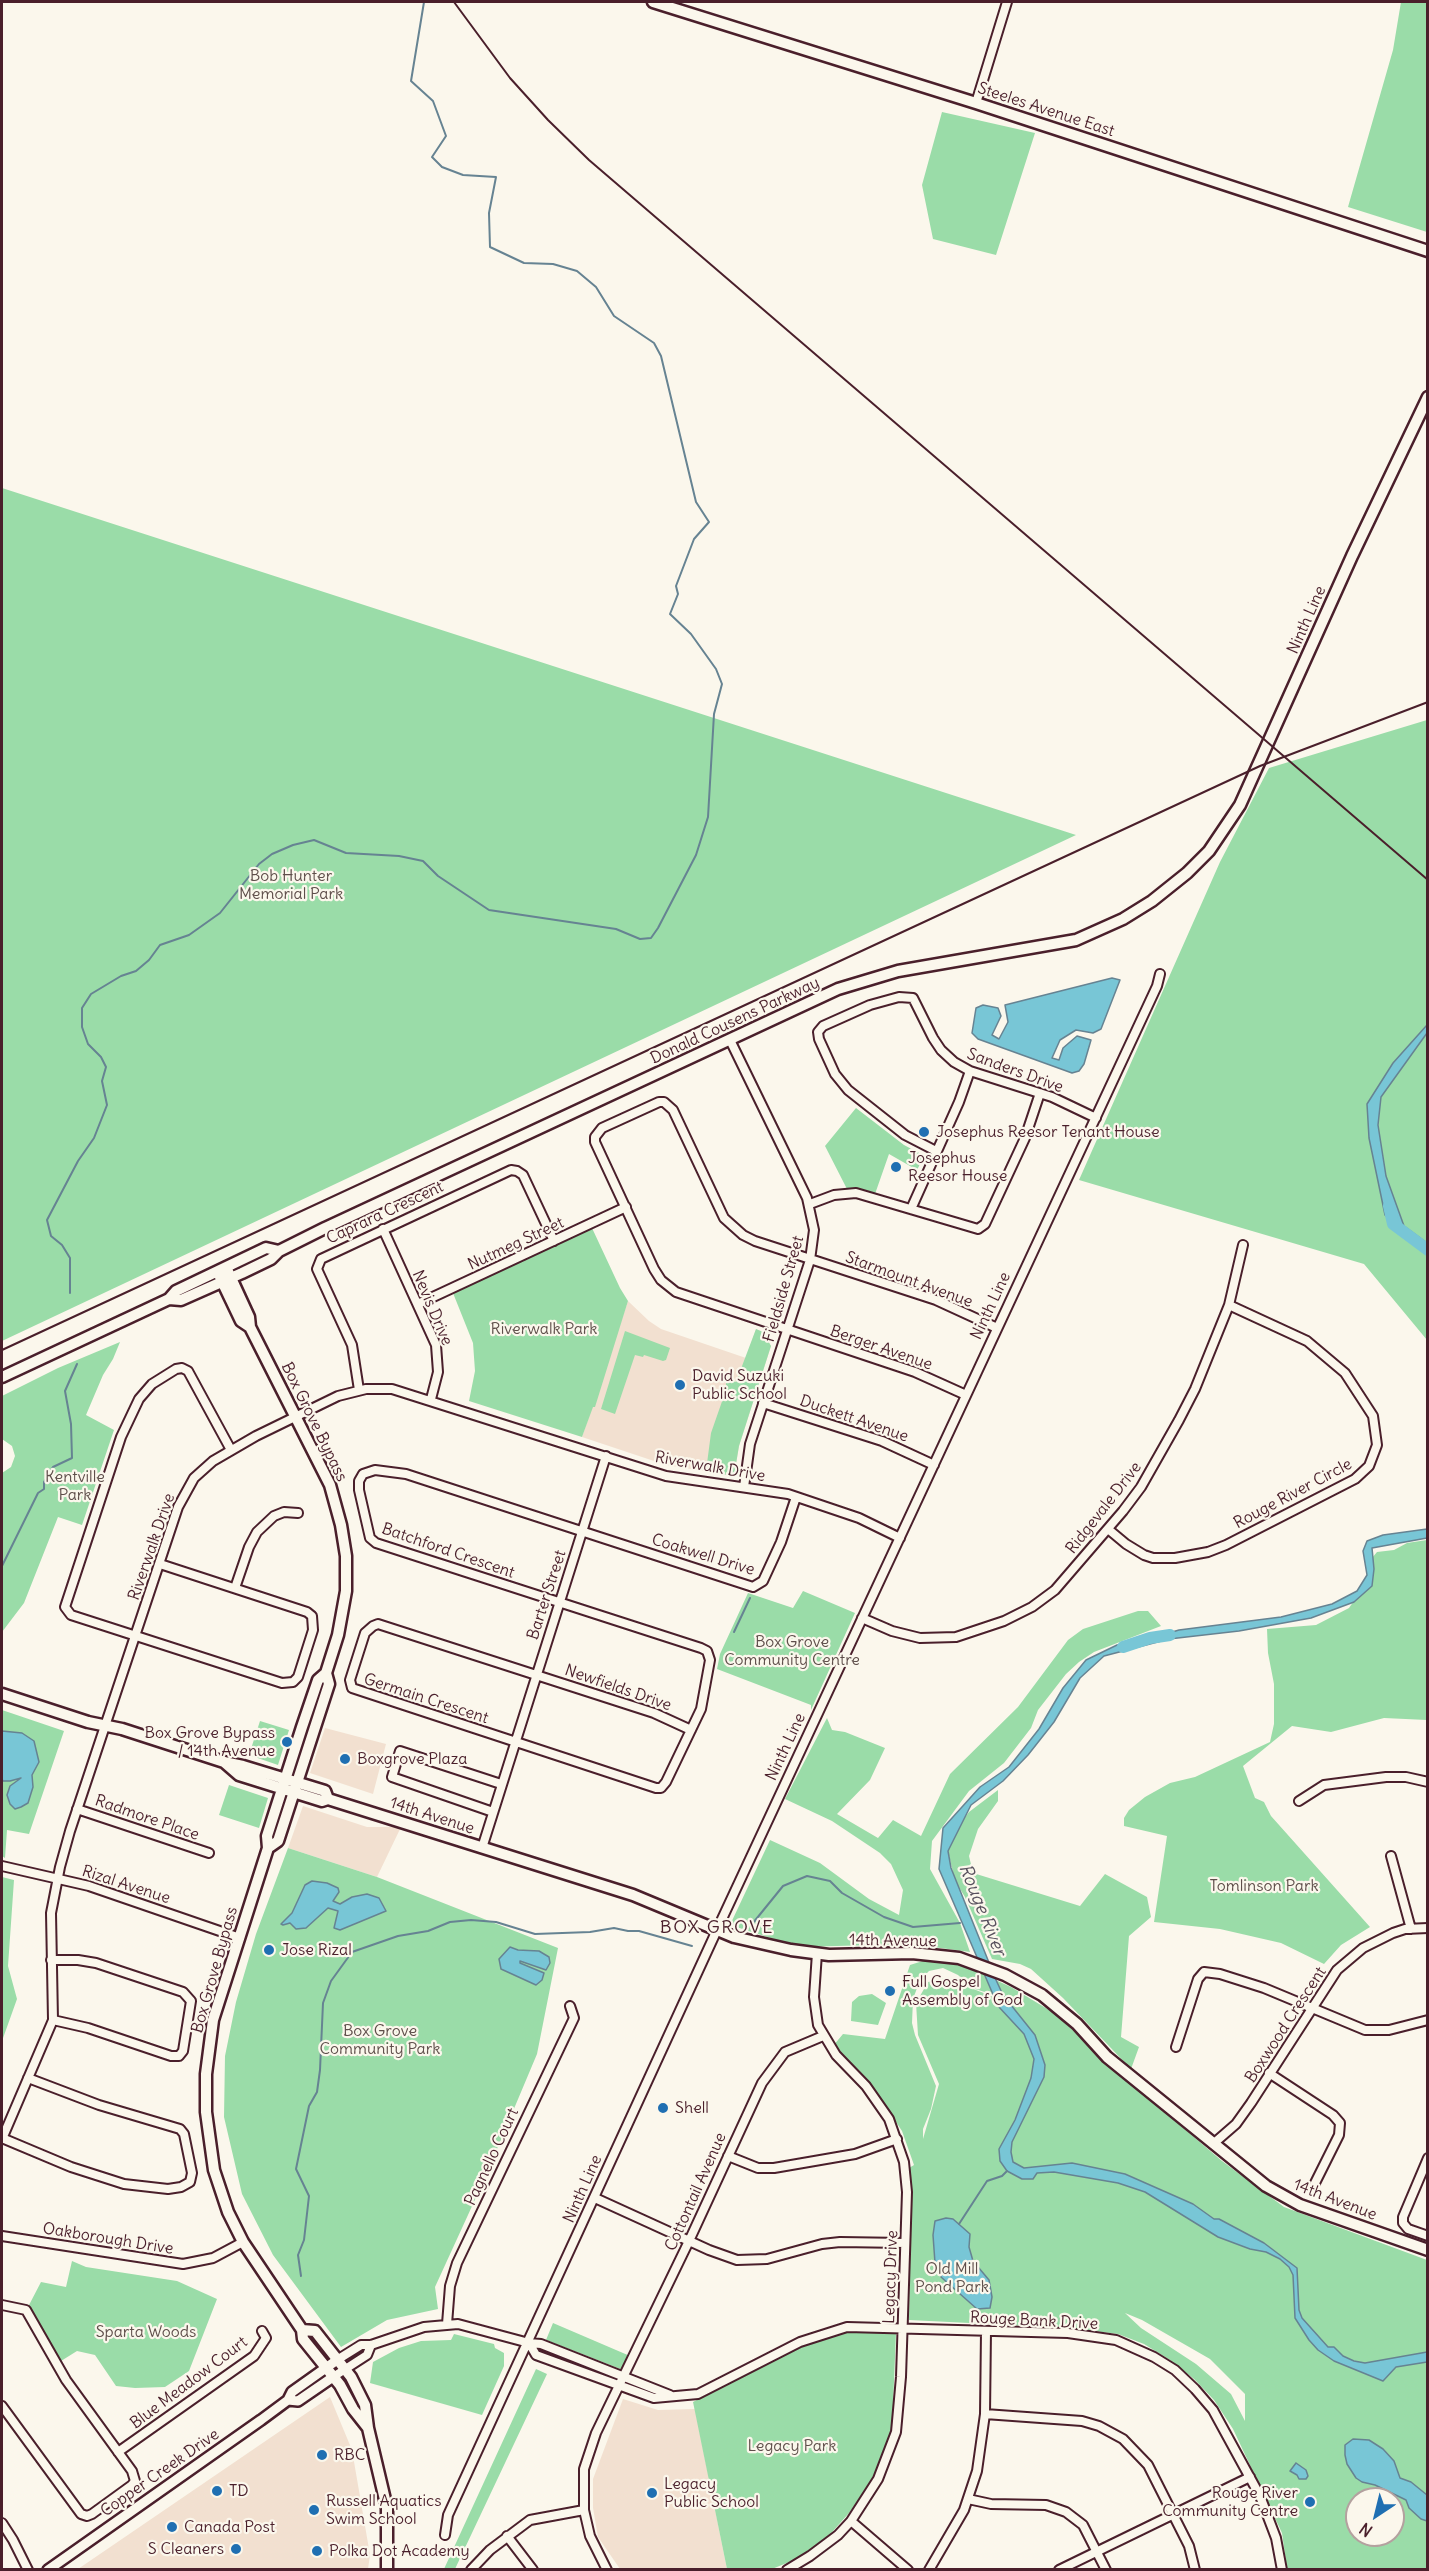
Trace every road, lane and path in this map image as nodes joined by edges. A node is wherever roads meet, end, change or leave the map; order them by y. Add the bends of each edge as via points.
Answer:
1 (653, 2) edge
2 (1006, 2) edge
3 (976, 103) junction
4 (1428, 251) edge
5 (1428, 397) edge
6 (1209, 851) joint
7 (1160, 974) dead end
8 (730, 1040) junction
9 (970, 1071) junction
10 (1040, 1093) junction
11 (1096, 1118) junction
12 (936, 1151) junction
13 (810, 1204) junction
14 (626, 1208) junction
15 (911, 1209) junction
16 (383, 1230) junction
17 (554, 1241) junction
18 (1243, 1245) dead end
19 (279, 1251) junction
20 (810, 1260) junction
21 (222, 1269) junction
22 (227, 1280) junction
23 (169, 1299) junction
24 (418, 1305) junction
25 (1228, 1305) junction
26 (997, 1328) junction
27 (787, 1330) junction
28 (2, 1377) edge
29 (359, 1390) junction
30 (966, 1395) junction
31 (431, 1399) junction
32 (763, 1403) junction
33 (296, 1417) junction
34 (231, 1450) junction
35 (606, 1456) junction
36 (933, 1465) junction
37 (744, 1487) junction
38 (796, 1497) junction
39 (298, 1513) dead end
40 (1108, 1529) junction
41 (582, 1532) junction
42 (900, 1538) junction
43 (160, 1564) junction
44 (235, 1588) junction
45 (560, 1602) junction
46 (862, 1618) junction
47 (137, 1636) junction
48 (326, 1673) junction
49 (536, 1675) junction
50 (2, 1694) edge
51 (105, 1725) junction
52 (691, 1730) junction
53 (514, 1742) junction
54 (1428, 1782) edge
55 (284, 1784) junction
56 (501, 1784) junction
57 (296, 1787) junction
58 (1299, 1801) dead end
59 (77, 1809) junction
60 (493, 1812) junction
61 (268, 1848) junction
62 (482, 1848) junction
63 (209, 1853) dead end
64 (1391, 1856) dead end
65 (2, 1866) edge
66 (58, 1878) junction
67 (1428, 1928) edge
68 (1411, 1929) junction
69 (717, 1930) junction
70 (240, 1938) junction
71 (817, 1953) junction
72 (829, 1955) junction
73 (51, 1960) junction
74 (816, 1970) junction
75 (570, 2006) dead end
76 (1312, 2007) junction
77 (52, 2020) junction
78 (1428, 2020) edge
79 (823, 2036) junction
80 (1176, 2047) dead end
81 (1269, 2073) junction
82 (28, 2078) junction
83 (2, 2139) edge
84 (897, 2139) junction
85 (1214, 2144) junction
86 (728, 2156) junction
87 (1428, 2158) edge
88 (1314, 2185) dead end
89 (595, 2199) junction
90 (2, 2236) edge
91 (1428, 2236) edge
92 (689, 2241) junction
93 (243, 2242) junction
94 (905, 2243) junction
95 (1428, 2250) edge
96 (2, 2305) edge
97 (447, 2324) junction
98 (902, 2327) junction
99 (302, 2330) junction
100 (262, 2331) dead end
101 (986, 2331) junction
102 (529, 2343) junction
103 (371, 2345) junction
104 (337, 2360) junction
105 (326, 2368) junction
106 (345, 2370) junction
107 (333, 2377) junction
108 (625, 2377) junction
109 (620, 2386) junction
110 (670, 2395) junction
111 (288, 2400) junction
112 (2, 2406) edge
113 (985, 2414) junction
114 (368, 2428) junction
115 (118, 2452) junction
116 (1250, 2477) junction
117 (968, 2499) junction
118 (584, 2510) junction
119 (1173, 2515) junction
120 (851, 2521) junction
121 (2, 2523) edge
122 (445, 2535) dead end
123 (507, 2536) junction
124 (1095, 2551) junction
125 (28, 2570) edge
126 (48, 2570) edge
127 (387, 2570) edge
128 (471, 2570) edge
129 (533, 2570) edge
130 (607, 2570) edge
131 (788, 2570) edge
132 (908, 2570) edge
133 (929, 2570) edge
134 (1059, 2570) edge
135 (1106, 2570) edge
136 (1195, 2570) edge
137 (1282, 2570) edge

1 - 3 main road, Steeles Avenue East
2 - 3 street
3 - 4 main road, Steeles Avenue East
5 - 6 main road, Ninth Line via 1352,556 1251,785
6 - 8 main road, Donald Cousens Parkway via 1152,901 1100,931 1047,947 877,976 838,989
7 - 11 street, Ninth Line
8 - 13 street, Fieldside Street
8 - 19 main road, Donald Cousens Parkway
9 - 10 street, Sanders Drive
9 - 12 street
9 - 12 street, Sanders Drive via 941,1050 917,1003 907,996 853,1012 822,1026 818,1032 835,1074 848,1090 905,1135
10 - 11 street, Sanders Drive
10 - 15 street via 1028,1131 982,1226 973,1229
11 - 26 street, Ninth Line
12 - 15 street
13 - 15 street via 834,1195 856,1193
13 - 20 street, Fieldside Street via 814,1235
14 - 17 street, Nutmeg Street
14 - 20 street, Starmount Avenue via 595,1137 602,1128 664,1102 673,1110 718,1208 731,1226 755,1241
14 - 27 street, Berger Avenue via 654,1269 667,1286 689,1298
16 - 17 street, Caprara Crescent via 514,1170 523,1175
16 - 24 street, Nevis Drive
16 - 29 street, Caprara Crescent via 324,1257 317,1267 352,1345
17 - 24 street, Nutmeg Street
18 - 25 street, Ridgevale Drive
19 - 21 main road, Donald Cousens Parkway via 266,1248
19 - 22 main road, Donald Cousens Parkway via 271,1259
20 - 26 street, Starmount Avenue via 936,1300
20 - 27 street, Fieldside Street
21 - 22 main road, Box Grove Bypass
21 - 23 main road, Donald Cousens Parkway via 176,1291
22 - 23 main road, Donald Cousens Parkway via 181,1300
22 - 33 main road, Box Grove Bypass via 241,1321 250,1327
23 - 28 main road, Donald Cousens Parkway
24 - 31 street, Nevis Drive via 438,1356
25 - 40 street, Ridgevale Drive via 1179,1420 1141,1486
25 - 40 street, Rouge River Circle via 1307,1341 1344,1373 1373,1416 1377,1445 1369,1466 1355,1479 1208,1552 1153,1558
26 - 30 street, Ninth Line
27 - 30 street, Berger Avenue via 915,1372
27 - 32 street, Fieldside Street
29 - 31 street, Riverwalk Drive via 392,1389
29 - 33 street, Riverwalk Drive
30 - 36 street, Ninth Line
31 - 35 street, Riverwalk Drive
32 - 36 street, Duckett Avenue via 882,1441
32 - 37 street, Fieldside Street via 749,1450
33 - 34 street, Riverwalk Drive
33 - 48 main road, Box Grove Bypass via 330,1485 344,1541 346,1591
34 - 43 street, Riverwalk Drive via 205,1468 187,1489
34 - 47 street via 188,1371 176,1369 145,1390 121,1437 65,1603 71,1615
35 - 37 street, Riverwalk Drive via 666,1476
35 - 41 street, Barter Street
36 - 42 street, Ninth Line
37 - 38 street, Riverwalk Drive
38 - 41 street, Coakwell Drive via 763,1581 753,1587
38 - 42 street, Riverwalk Drive via 860,1518
39 - 44 street via 284,1512 258,1532
40 - 46 street, Ridgevale Drive via 1055,1590 1032,1607 987,1628 956,1637 920,1638
41 - 45 street, Barter Street
41 - 45 street, Batchford Crescent via 392,1471 369,1472 359,1481 370,1538 376,1543
42 - 46 street, Ninth Line
43 - 44 street
43 - 47 street, Riverwalk Drive
44 - 47 street via 312,1616 314,1630 293,1682 282,1683
45 - 49 street, Barter Street
45 - 52 street via 707,1652 710,1660 704,1699
46 - 69 street, Ninth Line
47 - 51 street, Riverwalk Drive
48 - 55 main road, Box Grove Bypass via 318,1680
48 - 57 main road, Box Grove Bypass via 328,1684
49 - 52 street, Newfields Drive via 654,1713
49 - 53 street, Barter Street
49 - 53 street, Germain Crescent via 384,1626 373,1626 365,1633 350,1680 352,1688
50 - 51 main road, 14th Avenue
51 - 55 main road, 14th Avenue via 224,1762 239,1775
51 - 59 street, Riverwalk Drive
52 - 53 street via 661,1788
53 - 56 street, Barter Street
54 - 58 street via 1386,1777 1324,1785
55 - 57 main road, 14th Avenue
55 - 61 main road, Box Grove Bypass via 267,1836
56 - 60 street, Barter Street
56 - 60 street via 400,1751 393,1778
57 - 61 main road, Box Grove Bypass via 278,1841
57 - 62 main road, 14th Avenue via 322,1801 328,1799
59 - 63 street, Radmore Place
59 - 66 street, Riverwalk Drive
60 - 62 street, Barter Street
61 - 70 main road, Box Grove Bypass
62 - 69 main road, 14th Avenue via 633,1895
64 - 68 street
65 - 66 street, Rizal Avenue
66 - 70 street, Rizal Avenue
66 - 73 street, Riverwalk Drive via 51,1913
67 - 68 street, Boxwood Crescent
68 - 76 street, Boxwood Crescent via 1393,1933 1348,1959
69 - 71 main road, 14th Avenue via 734,1937
69 - 89 street, Ninth Line
70 - 93 main road, Box Grove Bypass via 213,2020 206,2112 214,2170
71 - 72 main road, 14th Avenue
71 - 74 street, Legacy Drive
72 - 74 street
72 - 85 main road, 14th Avenue via 912,1953 959,1958 1005,1975 1042,1995 1077,2024 1107,2057
73 - 77 street, Riverwalk Drive
73 - 77 street via 96,1963 183,1992 191,2001 179,2056
74 - 79 street, Legacy Drive via 815,2007
75 - 97 street, Pagnello Court via 574,2018 457,2263 450,2286
76 - 78 street via 1356,2028 1371,2030 1389,2030
76 - 80 street via 1264,1988 1204,1972 1198,1979
76 - 81 street, Boxwood Crescent
77 - 82 street, Riverwalk Drive
79 - 84 street, Legacy Drive via 878,2103
79 - 86 street, Cottontail Avenue via 785,2052 776,2061
81 - 85 street, Boxwood Crescent via 1236,2124
81 - 88 street via 1340,2123 1339,2135
82 - 83 street, Riverwalk Drive
82 - 83 street via 99,2106 180,2129 192,2173 190,2182 168,2189 124,2184
84 - 86 street via 855,2154 774,2168 758,2168
84 - 94 street, Legacy Drive via 908,2192
85 - 95 main road, 14th Avenue via 1266,2186 1300,2205
86 - 92 street, Cottontail Avenue
87 - 91 street via 1403,2223 1408,2229
89 - 92 street
89 - 102 street, Ninth Line
90 - 93 street, Oakborough Drive via 183,2264 213,2258
92 - 94 street via 726,2257 747,2261 822,2244
92 - 108 street, Cottontail Avenue
93 - 99 main road, Box Grove Bypass
94 - 98 street, Legacy Drive
96 - 115 street via 26,2310 66,2380
97 - 102 street, Rouge Bank Drive
97 - 103 street, Rouge Bank Drive via 409,2330
98 - 101 street, Rouge Bank Drive
98 - 110 street, Rouge Bank Drive via 837,2329 800,2342 698,2394
98 - 120 street, Legacy Drive via 896,2432 878,2479
99 - 104 main road, Box Grove Bypass via 315,2331
99 - 105 main road, Box Grove Bypass via 303,2339
100 - 115 street, Blue Meadow Court via 266,2338 254,2356
101 - 113 street
101 - 116 street, Rouge Bank Drive via 1097,2337 1116,2340 1154,2357 1175,2370 1204,2399
102 - 108 street, Rouge Bank Drive via 541,2344
102 - 109 street, Rouge Bank Drive via 536,2355
102 - 122 street, Ninth Line via 448,2515
103 - 104 street, Rouge Bank Drive via 361,2344
103 - 106 street, Rouge Bank Drive via 367,2355
104 - 105 street, Copper Creek Drive
104 - 106 main road, Box Grove Bypass
105 - 107 main road, Box Grove Bypass
105 - 111 street, Copper Creek Drive via 292,2392
106 - 107 street, Rouge Bank Drive
106 - 114 main road, Box Grove Bypass via 365,2405
107 - 111 street, Copper Creek Drive via 298,2401
107 - 114 main road, Box Grove Bypass
108 - 109 street, Cottontail Avenue
108 - 110 street, Rouge Bank Drive
109 - 110 street, Rouge Bank Drive via 654,2398
109 - 118 street, Cottontail Avenue via 596,2433 584,2469
111 - 126 street, Copper Creek Drive
112 - 115 street via 81,2514 87,2516 135,2481
113 - 117 street via 977,2471
113 - 119 street via 1082,2421 1116,2434 1148,2465
114 - 127 main road, Box Grove Bypass via 387,2508
116 - 119 street
116 - 137 street, Rouge Bank Drive via 1276,2538
117 - 124 street via 992,2504 1046,2505 1066,2512 1083,2525
117 - 133 street
118 - 123 street via 530,2520
118 - 130 street, Cottontail Avenue via 590,2536
119 - 124 street
119 - 136 street via 1189,2546
120 - 131 street, Legacy Drive via 826,2545
120 - 132 street
121 - 125 street
123 - 128 street
123 - 129 street
124 - 134 street
124 - 135 street

